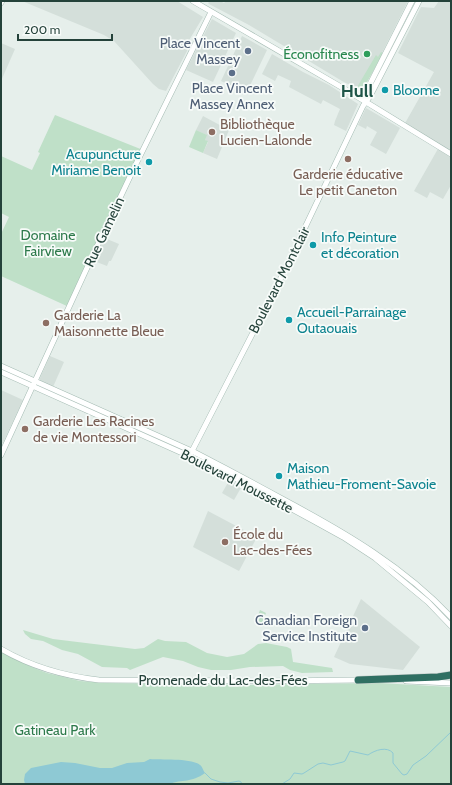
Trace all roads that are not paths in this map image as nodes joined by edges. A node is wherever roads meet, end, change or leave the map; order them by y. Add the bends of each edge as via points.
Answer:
1 (193, 1) edge
2 (412, 1) edge
3 (419, 1) edge
4 (211, 12) junction
5 (370, 86) junction
6 (348, 91) junction
7 (365, 102) junction
8 (451, 154) edge
9 (1, 366) edge
10 (1, 372) edge
11 (34, 384) junction
12 (191, 454) junction
13 (1, 455) edge
14 (451, 618) edge
15 (451, 626) edge
16 (1, 649) edge
17 (451, 675) edge
18 (358, 680) junction
19 (451, 683) edge

1 - 4 street
2 - 5 street, Boulevard Montclair
3 - 7 street, Boulevard Montclair
4 - 6 street
4 - 11 street, Rue Gamelin via 136,164
5 - 6 street via 361,93
5 - 7 street, Boulevard Montclair
6 - 7 street
7 - 8 street
7 - 12 street, Boulevard Montclair
9 - 11 street, Boulevard Moussette
10 - 11 street, Boulevard Moussette
11 - 12 street, Boulevard Moussette
11 - 13 street, Rue Gamelin
12 - 14 street, Boulevard Moussette via 225,468 350,537 404,574 435,600
12 - 15 street, Boulevard Moussette via 343,537 375,558 428,602
16 - 18 street, Promenade du Lac-des-Fées via 34,666 78,678 99,680
17 - 18 highway
18 - 19 street, Promenade du Lac-des-Fées

